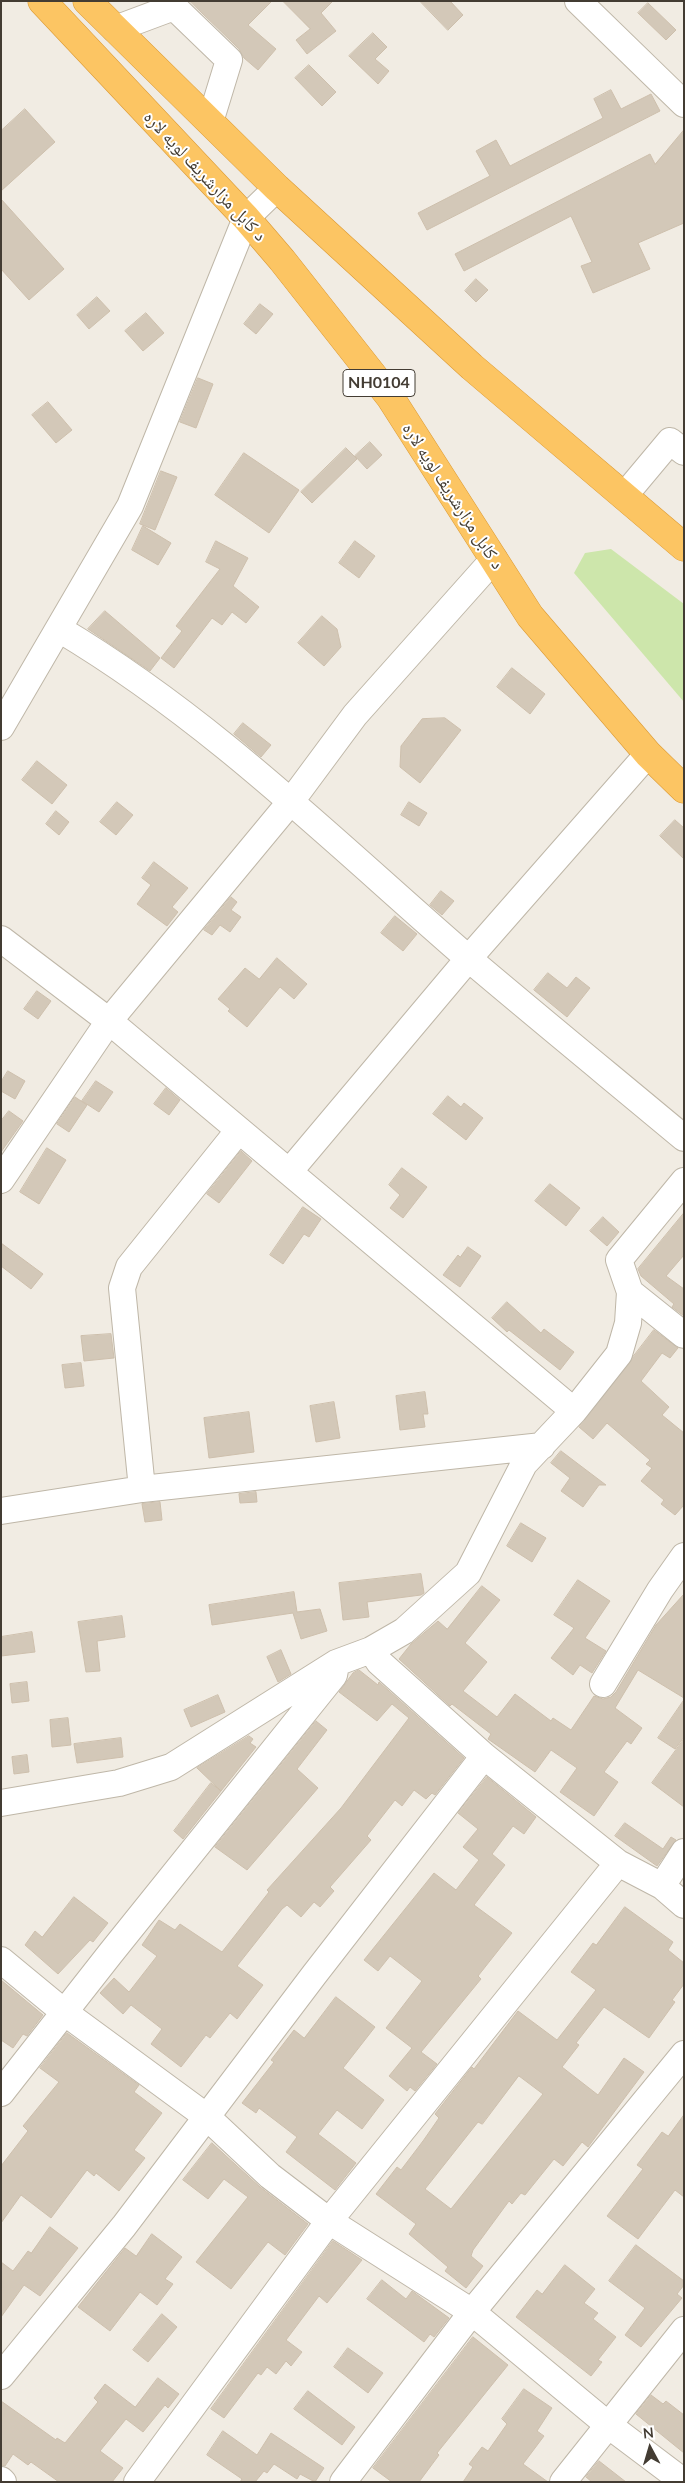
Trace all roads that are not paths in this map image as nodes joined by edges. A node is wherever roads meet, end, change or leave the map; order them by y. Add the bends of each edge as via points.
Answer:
1 (42, 1) edge
2 (87, 1) edge
3 (578, 1) edge
4 (115, 29) junction
5 (684, 104) edge
6 (210, 122) junction
7 (277, 188) junction
8 (246, 218) junction
9 (684, 452) edge
10 (624, 496) junction
11 (682, 543) edge
12 (494, 559) junction
13 (58, 629) junction
14 (1, 727) edge
15 (648, 754) junction
16 (684, 789) edge
17 (292, 800) junction
18 (1, 939) edge
19 (469, 958) junction
20 (109, 1021) junction
21 (239, 1130) junction
22 (684, 1138) edge
23 (289, 1172) junction
24 (1, 1180) edge
25 (684, 1181) edge
26 (630, 1292) junction
27 (684, 1335) edge
28 (574, 1411) junction
29 (542, 1446) junction
30 (142, 1489) junction
31 (1, 1511) edge
32 (684, 1556) edge
33 (371, 1650) junction
34 (336, 1664) junction
35 (603, 1684) dead end
36 (484, 1756) junction
37 (6, 1807) edge
38 (684, 1852) edge
39 (618, 1863) junction
40 (662, 1886) junction
41 (684, 1904) edge
42 (1, 1960) edge
43 (64, 2012) junction
44 (684, 2054) edge
45 (1, 2093) edge
46 (207, 2117) junction
47 (329, 2221) junction
48 (472, 2312) junction
49 (684, 2330) edge
50 (1, 2376) edge
51 (608, 2424) junction
52 (137, 2482) edge
53 (343, 2482) edge
54 (563, 2482) edge
55 (684, 2482) edge

1 - 8 highway, د کابل مزارشریف لویه لاره / NH0104
2 - 4 highway
3 - 5 street
4 - 6 highway
4 - 6 street via 174,7 229,60
6 - 7 highway
7 - 8 street
7 - 10 highway via 472,367
8 - 12 highway, د کابل مزارشریف لویه لاره / NH0104 via 390,397
8 - 13 street via 130,506
9 - 10 street via 670,441
10 - 11 highway
12 - 15 highway, د کابل مزارشریف لویه لاره / NH0104 via 530,616
12 - 17 street via 355,715
13 - 14 street
13 - 17 street via 207,731
15 - 16 highway, د کابل مزارشریف لویه لاره / NH0104
15 - 19 street
17 - 19 street
17 - 20 street
18 - 20 street
19 - 22 street
19 - 23 street
20 - 21 street
20 - 24 street
21 - 23 street
21 - 30 street via 129,1267 122,1288
23 - 28 street
25 - 26 street via 619,1260
26 - 27 street
26 - 28 street via 628,1323 619,1354
28 - 29 street
29 - 30 street
29 - 33 street via 524,1464 468,1573 404,1631
30 - 31 street
32 - 35 street
33 - 34 street
33 - 36 street via 379,1662
34 - 37 street via 171,1767 119,1783
34 - 43 street via 334,1674
36 - 39 street
36 - 46 street
38 - 40 street
39 - 40 street
39 - 47 street
40 - 41 street
42 - 43 street
43 - 45 street
43 - 46 street
44 - 48 street
46 - 47 street via 270,2176
46 - 50 street via 124,2226
47 - 48 street
47 - 52 street
48 - 51 street
48 - 53 street
49 - 51 street
51 - 54 street
51 - 55 street

